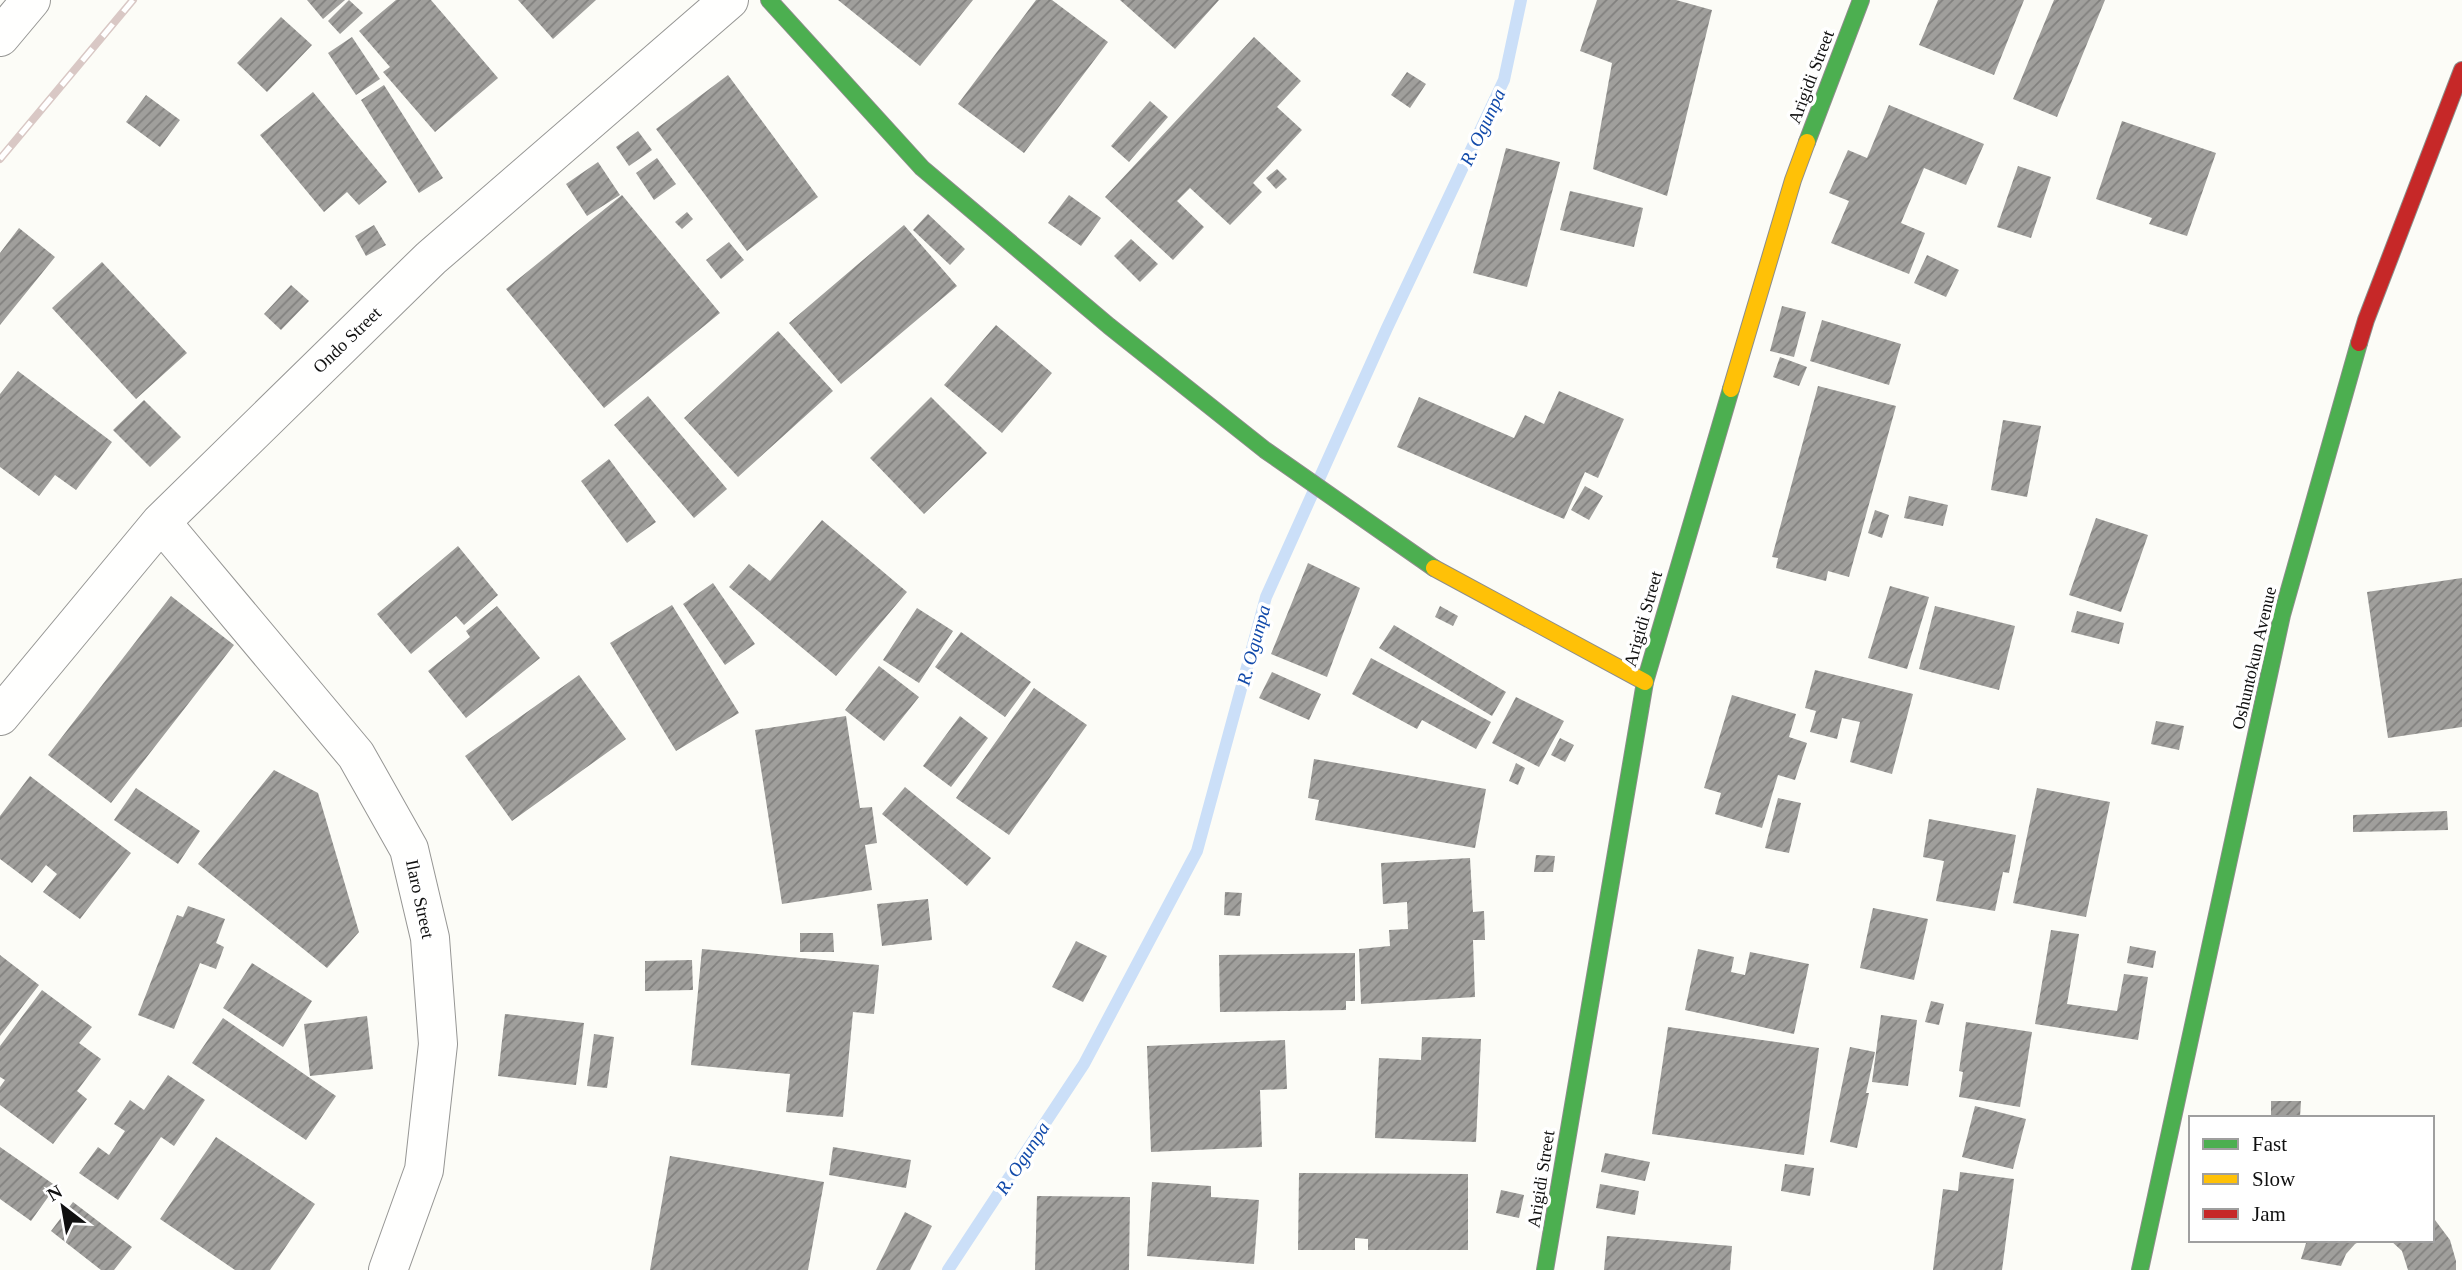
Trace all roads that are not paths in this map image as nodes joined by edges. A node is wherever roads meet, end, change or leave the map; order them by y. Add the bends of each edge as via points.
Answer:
1 (31, 0) edge
2 (729, 0) edge
3 (769, 0) edge
4 (1861, 0) edge
5 (0, 37) edge
6 (2462, 70) edge
7 (161, 522) junction
8 (1645, 682) junction
9 (0, 716) edge
10 (388, 1270) edge
11 (1545, 1270) edge
12 (2140, 1270) edge

1 - 5 street
2 - 7 street, Ondo Street via 432,258
3 - 8 street via 922,168 1265,450 1437,570
4 - 8 street, Arigidi Street via 1793,180
6 - 12 street, Oshuntokun Avenue via 2366,320 2282,615
7 - 9 street, Ondo Street
7 - 10 street, Ilaro Street via 356,755 409,849 430,939 438,1044 424,1170
8 - 11 street, Arigidi Street

